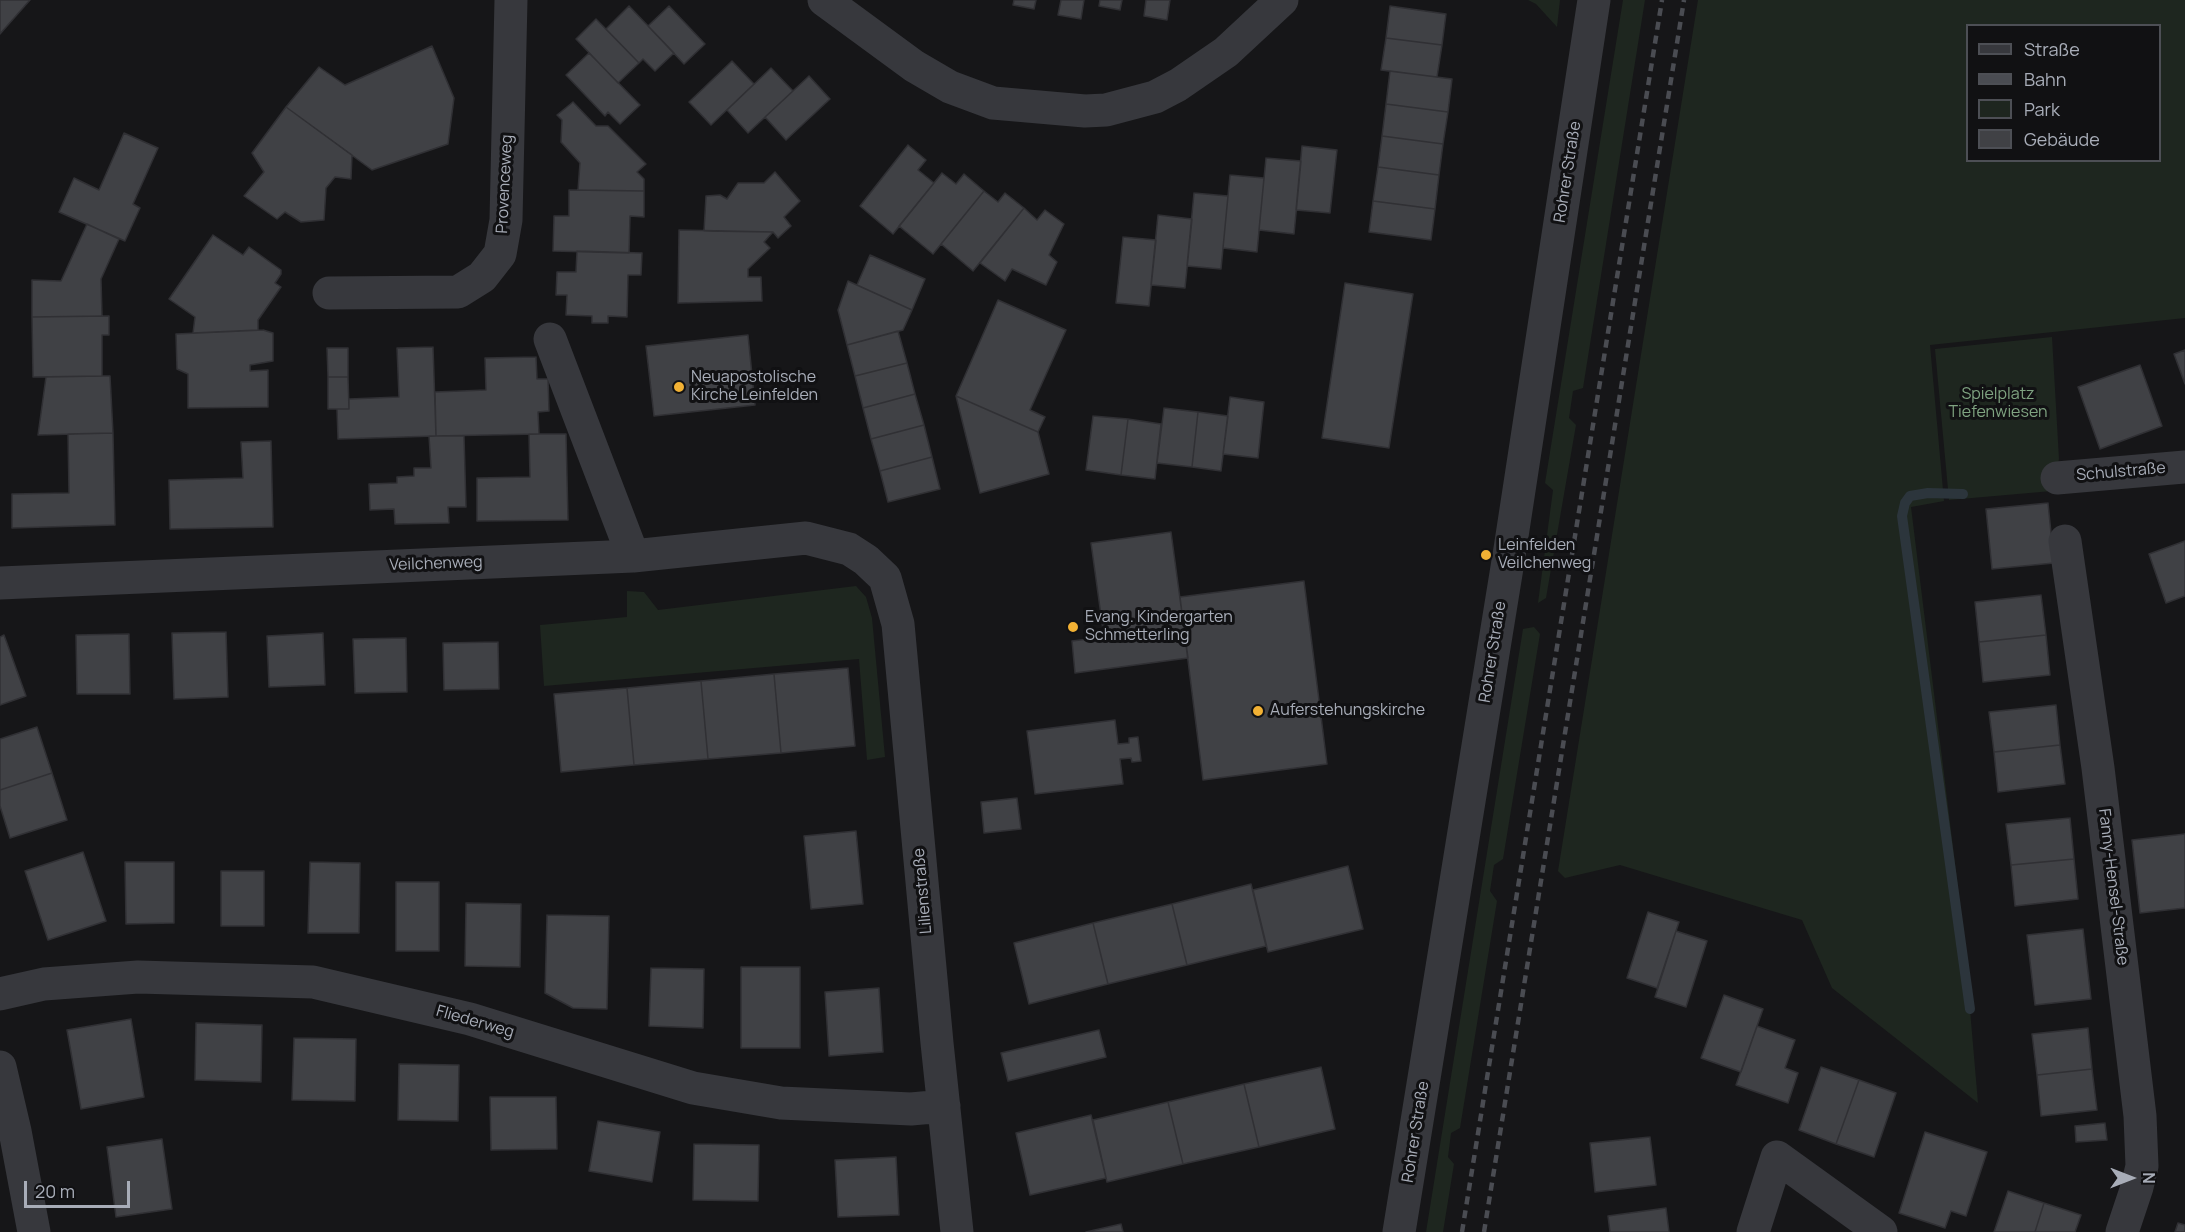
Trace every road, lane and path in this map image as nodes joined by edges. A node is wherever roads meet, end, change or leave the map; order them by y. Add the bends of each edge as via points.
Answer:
1 (511, 0) edge
2 (824, 0) edge
3 (1282, 0) edge
4 (1594, 0) edge
5 (329, 293) dead end
6 (550, 339) dead end
7 (2185, 467) edge
8 (2057, 478) dead end
9 (2065, 542) dead end
10 (633, 556) junction
11 (866, 560) joint
12 (0, 583) edge
13 (0, 994) edge
14 (0, 1067) edge
15 (944, 1106) junction
16 (34, 1232) edge
17 (957, 1232) edge
18 (1399, 1232) edge
19 (1753, 1232) edge
20 (1881, 1232) edge
21 (2122, 1232) edge

1 - 5 street, Provenceweg via 506,220 500,254 482,278 458,292
2 - 3 street via 914,66 950,87 993,103 1085,111 1106,110 1155,97 1179,85 1226,52
4 - 18 street, Rohrer Straße
6 - 10 street
7 - 8 street, Schulstraße
9 - 21 street, Fanny-Hensel-Straße via 2098,768 2140,1116 2142,1166
10 - 11 street, Veilchenweg via 806,538 849,549
10 - 12 street, Veilchenweg
11 - 15 street, Lilienstraße via 885,578 898,624
13 - 15 street, Fliederweg via 44,984 138,976 313,982 470,1019 693,1088 781,1103 911,1109
14 - 16 street
15 - 17 street, Lilienstraße
19 - 20 street via 1777,1157

